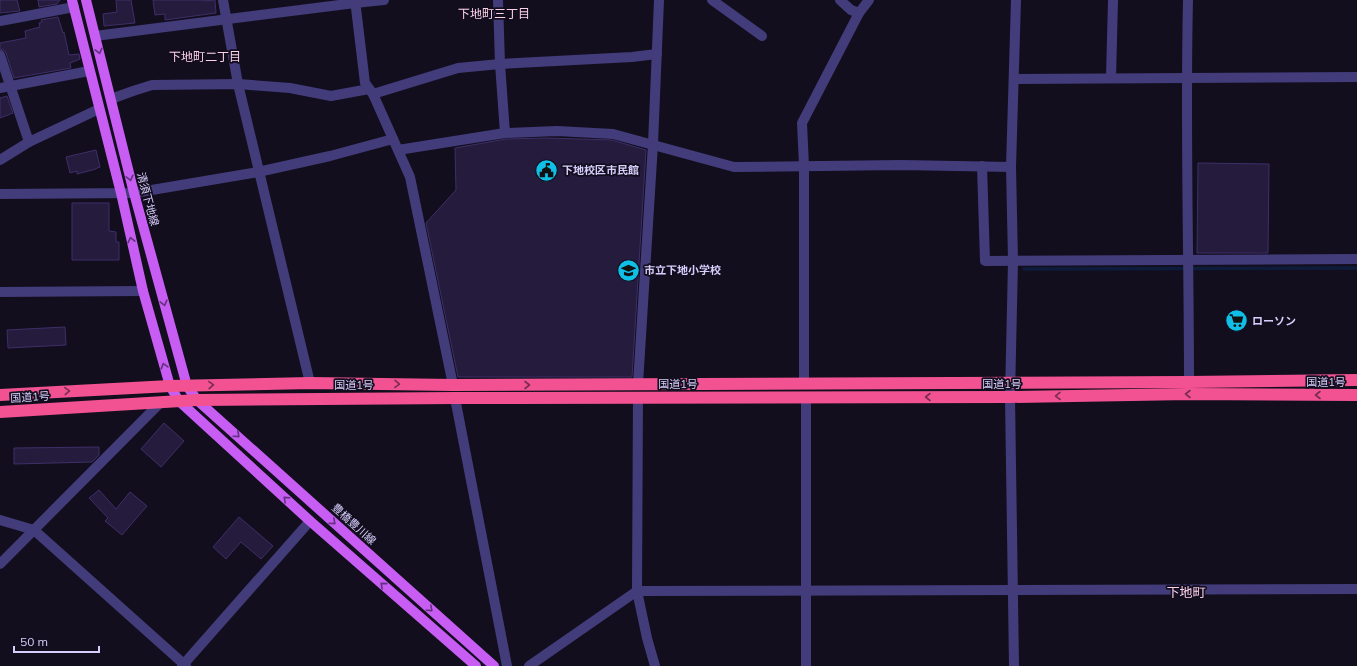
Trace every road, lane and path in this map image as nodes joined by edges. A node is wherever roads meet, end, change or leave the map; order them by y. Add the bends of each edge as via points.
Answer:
1 (86, 0) edge
2 (223, 0) edge
3 (384, 0) edge
4 (498, 0) edge
5 (659, 0) edge
6 (712, 0) edge
7 (840, 0) edge
8 (869, 0) edge
9 (1016, 0) edge
10 (1113, 0) edge
11 (1188, 0) edge
12 (355, 1) edge
13 (73, 4) edge
14 (859, 13) junction
15 (226, 19) junction
16 (0, 21) edge
17 (95, 36) junction
18 (762, 36) dead end
19 (657, 54) junction
20 (0, 55) edge
21 (500, 64) junction
22 (89, 71) junction
23 (1357, 77) edge
24 (1111, 78) junction
25 (1187, 78) junction
26 (1014, 79) junction
27 (238, 84) junction
28 (11, 86) junction
29 (0, 88) edge
30 (371, 92) junction
31 (111, 99) junction
32 (99, 109) junction
33 (505, 133) junction
34 (392, 139) junction
35 (29, 142) junction
36 (653, 144) junction
37 (398, 150) junction
38 (0, 160) edge
39 (804, 166) junction
40 (982, 166) junction
41 (1011, 167) junction
42 (258, 172) junction
43 (121, 193) junction
44 (134, 193) junction
45 (0, 194) edge
46 (1357, 259) edge
47 (1014, 260) junction
48 (1189, 261) junction
49 (143, 291) junction
50 (0, 292) edge
51 (1357, 380) edge
52 (310, 382) junction
53 (1189, 382) junction
54 (1011, 383) junction
55 (638, 384) junction
56 (804, 384) junction
57 (453, 385) junction
58 (170, 386) junction
59 (187, 386) junction
60 (0, 395) edge
61 (1357, 395) edge
62 (638, 397) junction
63 (806, 397) junction
64 (1010, 397) junction
65 (455, 398) junction
66 (197, 400) junction
67 (179, 401) junction
68 (161, 402) junction
69 (0, 412) edge
70 (0, 520) edge
71 (310, 521) junction
72 (34, 530) junction
73 (0, 564) edge
74 (1012, 589) junction
75 (1357, 589) edge
76 (806, 590) junction
77 (637, 591) junction
78 (184, 665) edge
79 (476, 666) edge
80 (494, 666) edge
81 (507, 666) edge
82 (529, 666) edge
83 (655, 666) edge
84 (806, 666) edge
85 (1014, 666) edge

1 - 17 main road, 清須下地線
2 - 15 street
3 - 12 street
4 - 21 street
5 - 19 street
6 - 18 street
7 - 14 street via 851,10
8 - 14 street
9 - 26 street
10 - 24 street
11 - 25 street
12 - 15 street
12 - 30 street via 365,83
13 - 16 street
13 - 22 main road
14 - 39 street via 802,123
15 - 17 street
15 - 27 street
17 -> 31 main road, 清須下地線
19 - 21 street
19 - 36 street
20 - 28 street
21 - 30 street via 458,68
21 - 33 street
22 - 28 street
22 - 32 main road
23 - 25 street
24 - 25 street
24 - 26 street
25 - 48 street
26 - 41 street
27 - 30 street via 290,88 331,96
27 - 31 street via 152,85
27 - 42 street
28 - 29 street
28 - 35 street
30 - 34 street
31 -> 44 main road, 清須下地線
32 - 35 street
32 - 43 main road
33 - 36 street via 613,134
33 - 37 street
34 - 37 street
34 - 42 street
35 - 38 street
36 - 39 street via 734,167
36 - 55 street
37 - 57 street via 410,176
39 - 40 street
39 - 56 street
40 - 41 street
40 - 47 street via 985,261
41 - 47 street
42 - 44 street
42 - 52 street
43 - 44 street
43 - 45 street
49 -> 43 main road
44 -> 59 main road, 清須下地線
46 - 48 street
47 - 48 street
47 - 54 street
48 - 53 street
49 - 50 street
58 -> 49 main road
51 - 53 highway, 国道1号
52 -> 57 highway, 国道1号
59 -> 52 highway, 国道1号
53 - 54 highway, 国道1号
54 - 56 highway, 国道1号
54 - 64 street
55 - 56 highway, 国道1号
57 -> 55 highway, 国道1号
58 - 59 highway, 国道1号
60 -> 58 highway, 国道1号
58 - 67 main road
59 - 66 main road, 清須下地線
61 -> 64 highway, 国道1号
62 - 63 highway, 国道1号
62 - 65 highway, 国道1号
62 - 77 street
64 -> 63 highway, 国道1号
63 - 76 street
64 - 74 street
65 - 66 highway, 国道1号
65 - 81 street
66 - 67 highway, 国道1号
66 -> 80 main road, 豊橋豊川線
67 - 68 highway, 国道1号
71 -> 67 main road
68 - 69 highway, 国道1号
68 - 72 street
70 - 72 street
71 - 78 street
79 -> 71 main road
72 - 73 street
72 - 78 street
74 - 75 street
74 - 76 street
74 - 85 street
76 - 77 street
76 - 84 street
77 - 82 street
77 - 83 street

